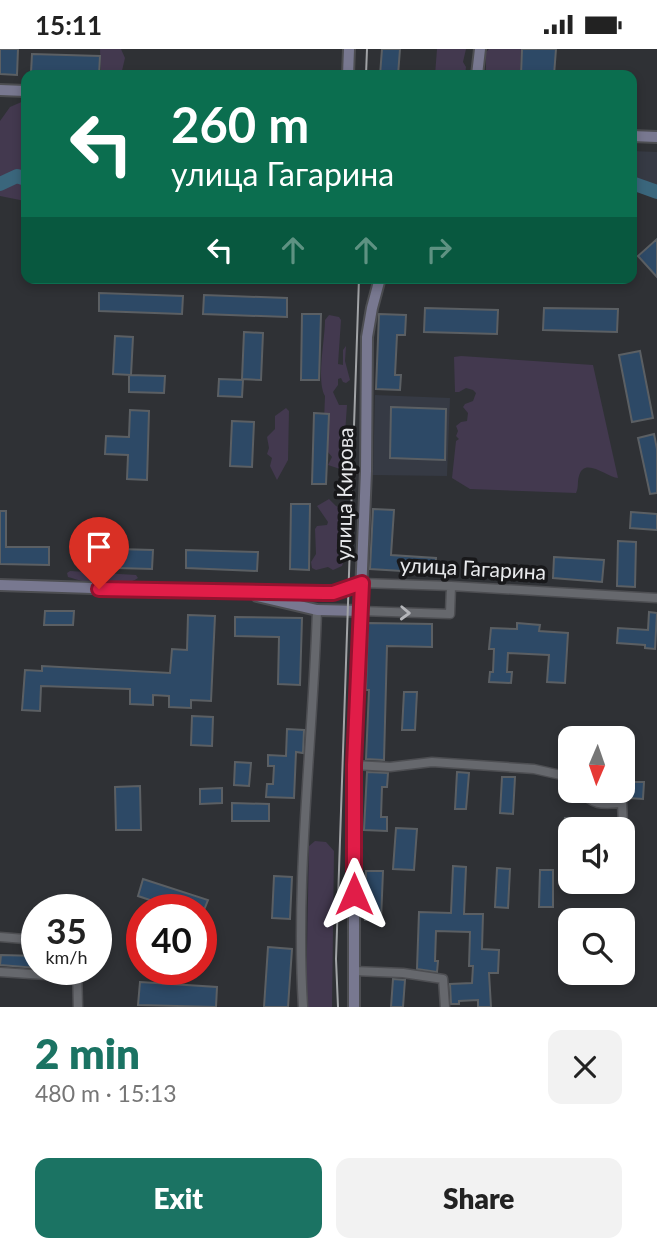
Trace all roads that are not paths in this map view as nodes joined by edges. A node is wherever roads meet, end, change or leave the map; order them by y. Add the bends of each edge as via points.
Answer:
1 (349, 49) edge
2 (480, 49) edge
3 (348, 70) edge
4 (476, 70) edge
5 (0, 90) edge
6 (21, 91) edge
7 (637, 136) edge
8 (657, 137) edge
9 (379, 284) edge
10 (362, 583) junction
11 (0, 585) edge
12 (451, 586) junction
13 (247, 593) junction
14 (657, 599) edge
15 (317, 610) junction
16 (360, 611) junction
17 (354, 765) junction
18 (558, 774) edge
19 (594, 803) edge
20 (622, 803) edge
21 (0, 936) edge
22 (21, 938) edge
23 (354, 971) junction
24 (0, 972) edge
25 (21, 972) edge
26 (77, 985) edge
27 (78, 1007) edge
28 (303, 1007) edge
29 (354, 1007) edge
30 (445, 1007) edge

1 - 3 street
2 - 4 street
5 - 6 street
7 - 8 street
9 - 10 street, улица Кирова via 367,337
10 - 12 street, улица Гагарина
10 - 13 street, улица Гагарина via 333,593
10 - 16 street, улица Кирова
11 - 13 street, улица Гагарина
12 - 14 street, улица Гагарина
16 -> 12 street, улица Гагарина via 450,614
13 - 15 street, улица Гагарина
15 - 16 street, улица Гагарина
15 - 28 street via 304,833
16 - 17 street, улица Кирова
17 - 18 street via 432,762
17 - 23 street, улица Кирова
19 - 20 street
21 - 22 street
23 - 29 street, улица Кирова
23 - 30 street via 443,979
24 - 25 street
26 - 27 street

